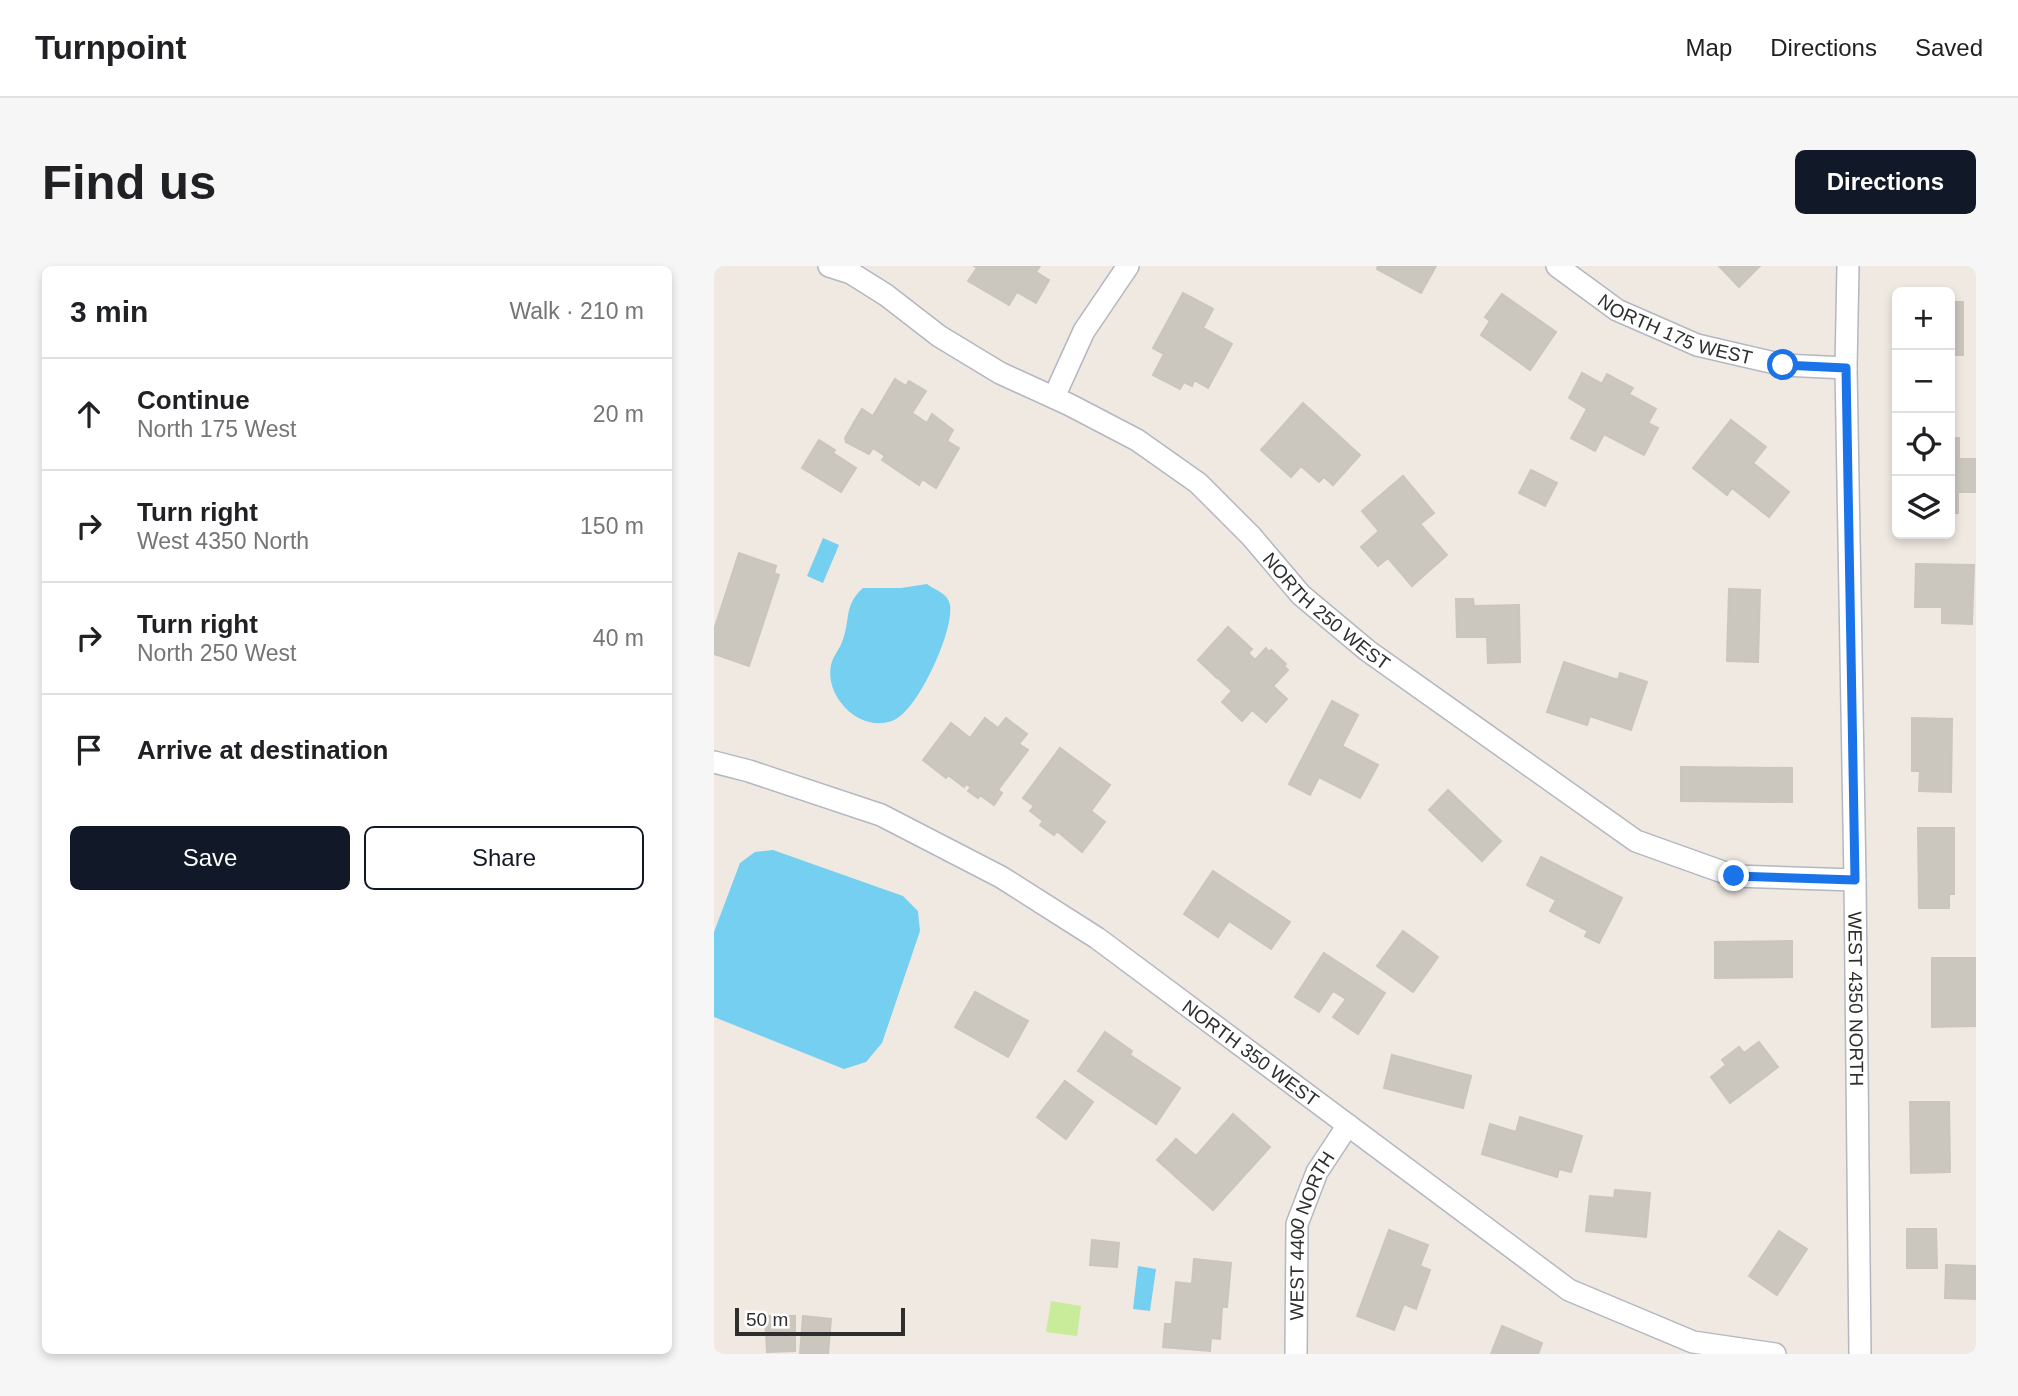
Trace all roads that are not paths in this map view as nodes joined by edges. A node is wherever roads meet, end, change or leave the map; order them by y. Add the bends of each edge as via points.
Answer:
1 (829, 266) edge
2 (1128, 266) edge
3 (1558, 266) edge
4 (1848, 266) edge
5 (1846, 368) junction
6 (1054, 397) junction
7 (714, 762) edge
8 (1855, 880) junction
9 (1348, 1125) junction
10 (1296, 1354) edge
11 (1775, 1354) edge
12 (1860, 1354) edge

1 - 6 street, NORTH 250 WEST via 851,273 1000,373
2 - 6 street via 1084,331
3 - 5 street, NORTH 175 WEST via 1618,310 1697,345 1783,365
4 - 5 street, WEST 4350 NORTH
5 - 8 street, WEST 4350 NORTH
6 - 8 street, NORTH 250 WEST via 1138,440 1198,482 1301,595 1368,651 1636,841 1734,876
7 - 9 street, NORTH 350 WEST via 881,815 1001,877 1097,938
8 - 12 street, WEST 4350 NORTH
9 - 10 street, WEST 4400 NORTH via 1317,1172 1297,1224
9 - 11 street, NORTH 350 WEST via 1569,1290 1693,1342

